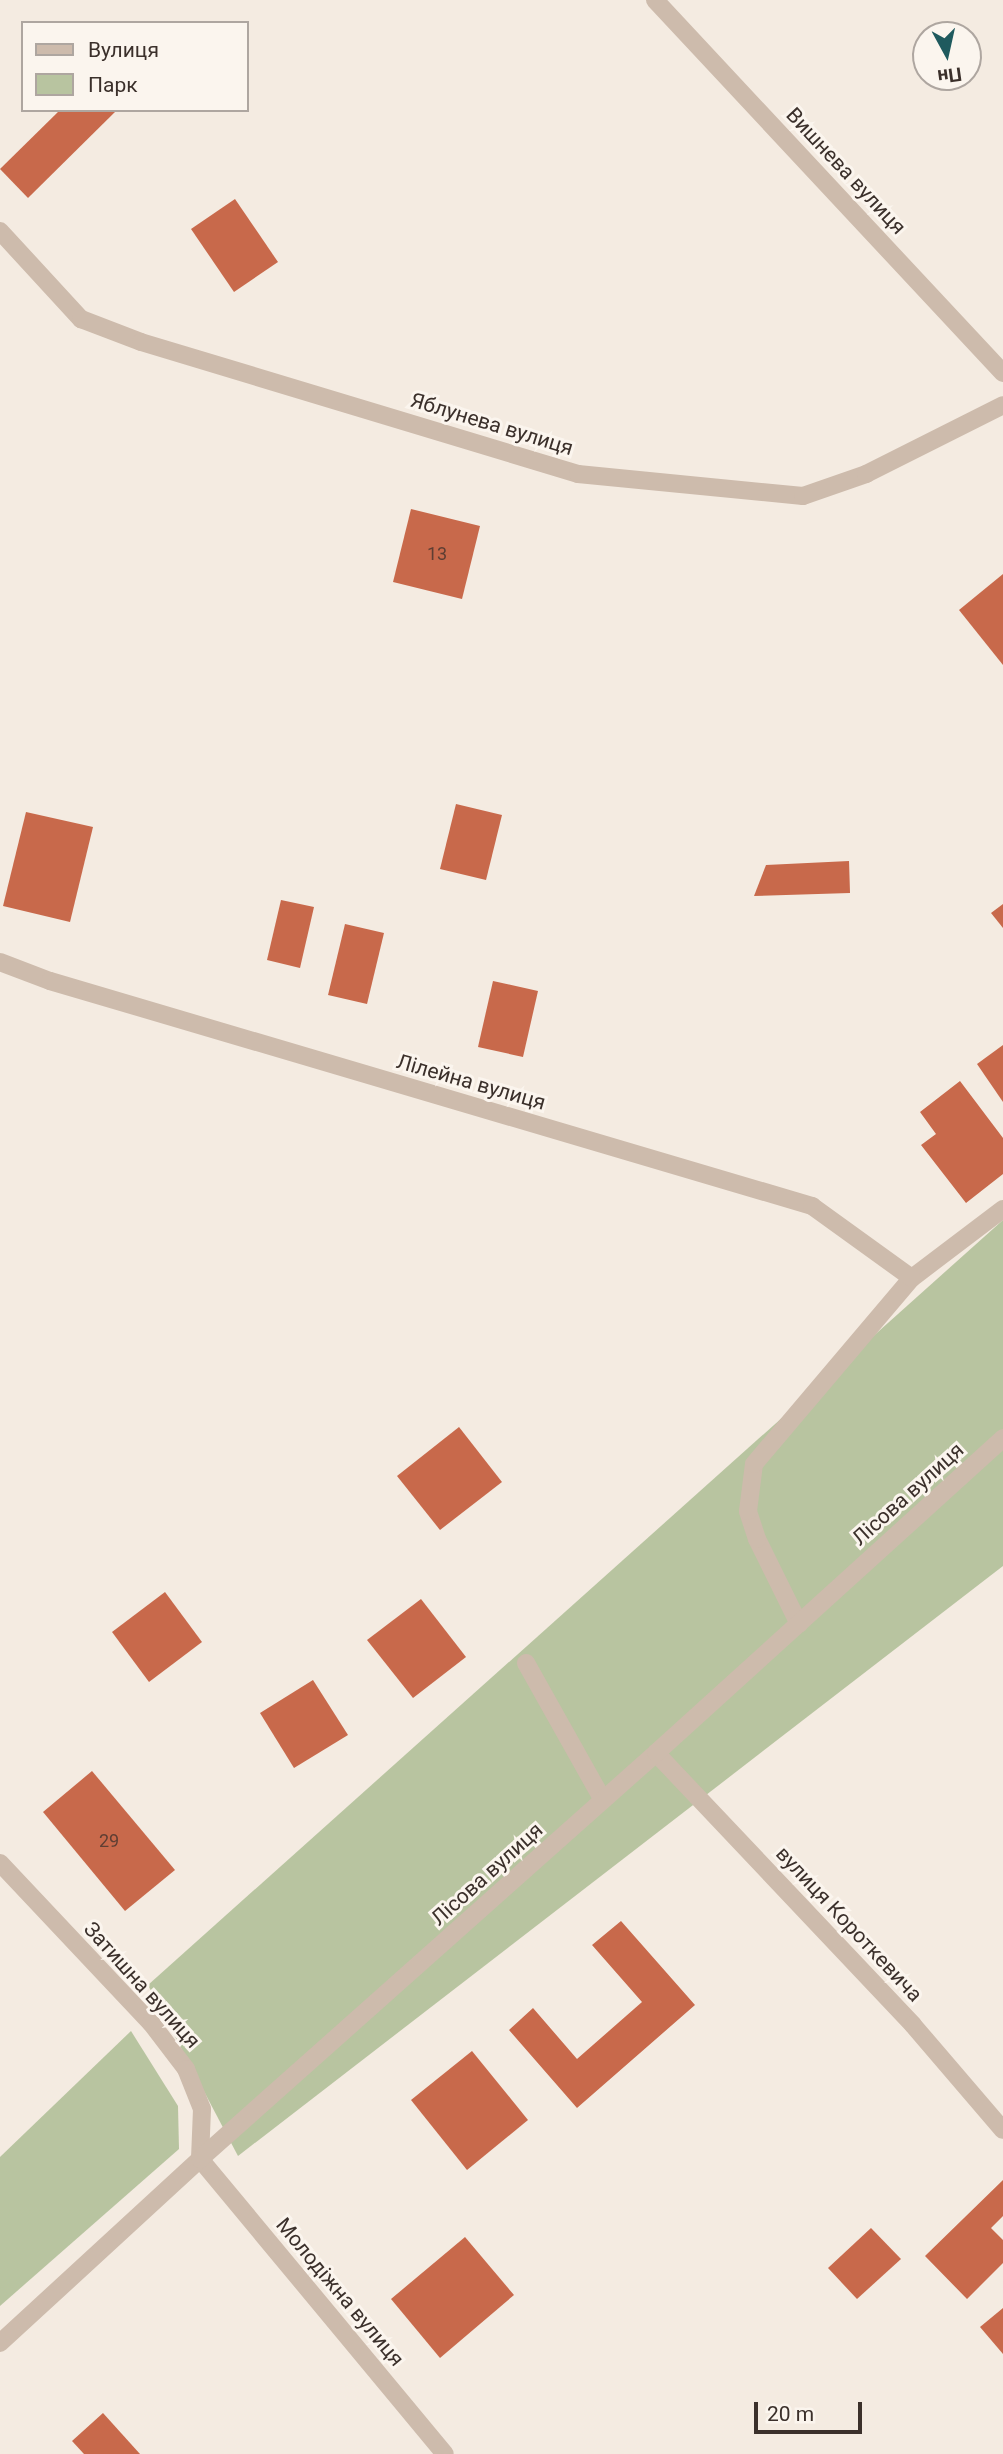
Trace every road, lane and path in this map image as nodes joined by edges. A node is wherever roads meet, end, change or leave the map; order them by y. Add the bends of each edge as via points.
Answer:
1 (655, 0) edge
2 (0, 231) edge
3 (1003, 373) edge
4 (1003, 405) edge
5 (0, 962) edge
6 (1003, 1209) edge
7 (912, 1278) junction
8 (1003, 1438) edge
9 (799, 1624) junction
10 (526, 1664) dead end
11 (656, 1753) junction
12 (603, 1800) junction
13 (0, 1863) edge
14 (1003, 2130) edge
15 (200, 2159) junction
16 (0, 2343) edge
17 (445, 2454) edge

1 - 3 street, Вишнева вулиця
2 - 4 street, Яблунева вулиця via 81,319 141,342 578,474 803,496 866,474
5 - 7 street, Лілейна вулиця via 63,985 812,1206
6 - 7 street
7 - 9 street via 754,1464 748,1511
8 - 9 street, Лісова вулиця
9 - 11 street, Лісова вулиця
10 - 12 street
11 - 12 street, Лісова вулиця
11 - 14 street, вулиця Короткевича via 913,2025
12 - 15 street, Лісова вулиця
13 - 15 street, Затишна вулиця via 151,2023 186,2069 202,2109
15 - 16 street, Лісова вулиця
15 - 17 street, Молодіжна вулиця

